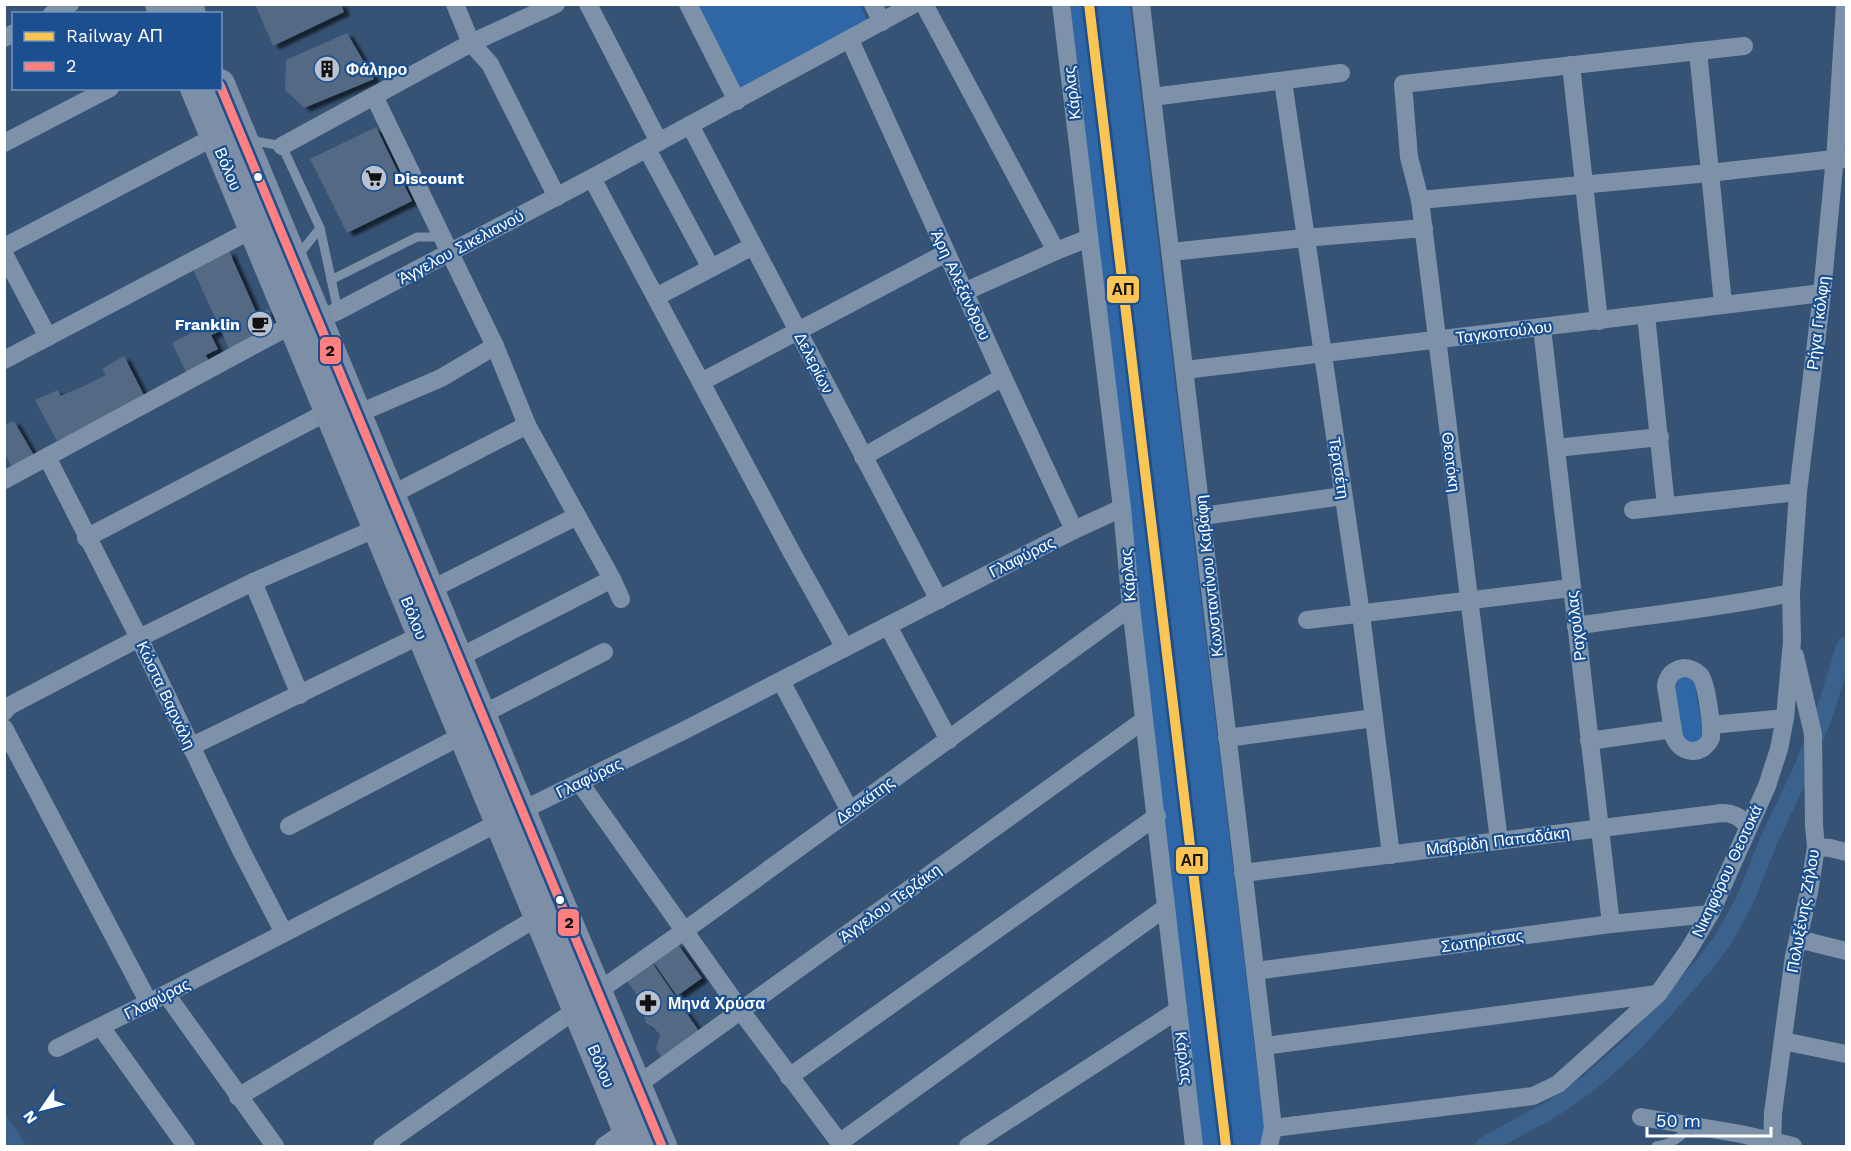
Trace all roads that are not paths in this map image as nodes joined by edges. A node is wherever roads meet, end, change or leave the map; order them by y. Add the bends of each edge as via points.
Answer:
1 (70, 4) edge
2 (455, 4) edge
3 (556, 4) edge
4 (588, 4) edge
5 (688, 4) edge
6 (873, 4) edge
7 (914, 4) edge
8 (924, 4) edge
9 (1061, 4) edge
10 (1141, 4) edge
11 (56, 12) edge
12 (1845, 16) edge
13 (882, 22) junction
14 (850, 39) junction
15 (471, 43) junction
16 (1744, 46) dead end
17 (1698, 51) junction
18 (1571, 64) junction
19 (1341, 73) dead end
20 (1283, 81) junction
21 (106, 90) edge
22 (196, 90) edge
23 (221, 90) edge
24 (374, 96) junction
25 (1152, 97) junction
26 (737, 101) junction
27 (690, 125) junction
28 (229, 138) junction
29 (4, 143) edge
30 (282, 146) junction
31 (653, 146) junction
32 (1840, 159) edge
33 (1709, 173) junction
34 (592, 178) junction
35 (1585, 186) junction
36 (556, 196) junction
37 (1420, 200) junction
38 (320, 228) junction
39 (1424, 228) junction
40 (253, 229) junction
41 (1089, 238) junction
42 (1304, 238) junction
43 (446, 245) junction
44 (753, 246) junction
45 (4, 247) edge
46 (1056, 251) junction
47 (1171, 252) junction
48 (4, 254) edge
49 (946, 254) junction
50 (294, 261) junction
51 (711, 268) junction
52 (331, 280) junction
53 (964, 292) junction
54 (1822, 293) junction
55 (656, 297) junction
56 (1723, 304) junction
57 (1646, 315) junction
58 (317, 319) junction
59 (1599, 321) junction
60 (1542, 328) junction
61 (797, 331) junction
62 (48, 336) junction
63 (1436, 340) junction
64 (495, 346) junction
65 (1321, 353) junction
66 (4, 360) edge
67 (1185, 370) junction
68 (1003, 377) junction
69 (701, 382) junction
70 (343, 412) junction
71 (527, 425) junction
72 (1660, 437) junction
73 (1556, 448) junction
74 (47, 457) junction
75 (862, 457) junction
76 (4, 480) edge
77 (1798, 492) junction
78 (391, 495) junction
79 (1343, 496) junction
80 (1666, 506) junction
81 (1122, 508) junction
82 (1633, 510) dead end
83 (578, 516) junction
84 (1203, 516) junction
85 (377, 528) junction
86 (1074, 530) junction
87 (86, 538) junction
88 (612, 579) junction
89 (254, 582) junction
90 (1571, 588) junction
91 (430, 590) junction
92 (1791, 593) junction
93 (621, 599) dead end
94 (939, 600) junction
95 (1469, 600) junction
96 (1131, 607) junction
97 (1360, 614) junction
98 (1307, 620) dead end
99 (888, 626) junction
100 (1576, 626) junction
101 (421, 635) junction
102 (139, 638) junction
103 (1792, 641) junction
104 (845, 648) junction
105 (604, 652) dead end
106 (458, 658) junction
107 (781, 681) junction
108 (300, 694) junction
109 (4, 712) edge
110 (1374, 718) junction
111 (1785, 718) junction
112 (1144, 720) junction
113 (472, 725) junction
114 (1711, 725) junction
115 (4, 728) edge
116 (1673, 729) junction
117 (1227, 738) junction
118 (949, 740) junction
119 (1589, 741) junction
120 (190, 747) junction
121 (580, 783) junction
122 (850, 811) junction
123 (1157, 816) junction
124 (510, 817) junction
125 (289, 826) dead end
126 (1749, 826) junction
127 (1599, 828) junction
128 (1499, 841) junction
129 (1816, 847) junction
130 (1846, 852) edge
131 (1391, 855) junction
132 (1243, 873) junction
133 (1166, 908) junction
134 (1710, 914) junction
135 (538, 916) junction
136 (1611, 924) junction
137 (684, 931) junction
138 (284, 933) junction
139 (1798, 939) junction
140 (1846, 951) edge
141 (1255, 971) junction
142 (166, 994) junction
143 (1658, 994) junction
144 (587, 1000) junction
145 (149, 1003) junction
146 (1178, 1010) junction
147 (741, 1011) junction
148 (101, 1027) junction
149 (1783, 1041) junction
150 (1264, 1046) junction
151 (57, 1048) dead end
152 (1846, 1054) edge
153 (789, 1077) junction
154 (636, 1086) junction
155 (238, 1097) junction
156 (1641, 1117) dead end
157 (1690, 1125) junction
158 (1273, 1128) junction
159 (622, 1141) edge
160 (391, 1144) edge
161 (1772, 1144) edge
162 (840, 1145) edge
163 (186, 1146) edge
164 (275, 1146) edge
165 (662, 1146) edge
166 (968, 1146) edge
167 (1194, 1146) edge
168 (1269, 1146) edge
169 (1656, 1146) edge
170 (1793, 1146) edge

1 - 11 street
2 - 15 street
3 - 15 street
4 - 31 street
5 - 26 street
6 - 13 street
7 - 13 street, Άγγελου Σικελιανού
8 - 46 street
9 - 41 street, Κάρλας
10 - 25 street, Κωνσταντίνου Καβάφη
12 - 32 street, Ρήγα Γκόλφη
13 - 14 street, Άγγελου Σικελιανού
14 - 26 street, Άγγελου Σικελιανού
14 - 49 street, Άρη Αλεξάνδρου
15 - 24 street
15 - 36 street via 490,64
16 - 17 street
17 - 18 street
17 - 33 street
18 - 35 street
18 - 37 street, Θεοτόκη via 1403,84 1409,157
19 - 20 street
20 - 25 street
20 - 42 street, Τερτσέτη
21 - 29 street
22 - 28 main road, Βόλου
23 - 28 main road, Βόλου
24 - 30 street
24 - 43 street
25 - 47 street, Κωνσταντίνου Καβάφη
26 - 27 street, Άγγελου Σικελιανού
27 - 31 street, Άγγελου Σικελιανού
27 - 44 street, Δελερίων
28 - 30 lane
28 - 40 main road, Βόλου
28 - 45 street
28 - 50 main road, Βόλου
30 - 38 lane
31 - 34 street, Άγγελου Σικελιανού
31 - 51 street
32 - 33 street
32 - 54 street, Ρήγα Γκόλφη
33 - 35 street
33 - 56 street
34 - 36 street, Άγγελου Σικελιανού
34 - 55 street
35 - 37 street
35 - 59 street
36 - 43 street, Άγγελου Σικελιανού
37 - 39 street, Θεοτόκη
38 - 50 lane
38 - 52 lane
39 - 42 street
39 - 63 street, Θεοτόκη
40 - 58 main road, Βόλου
40 - 62 street
41 - 46 street
41 - 81 street, Κάρλας
42 - 47 street
42 - 65 street, Τερτσέτη
43 - 52 lane via 417,237
43 - 58 street, Άγγελου Σικελιανού
43 - 64 street
44 - 51 street
44 - 61 street, Δελερίων
46 - 53 street
47 - 67 street, Κωνσταντίνου Καβάφη
48 - 62 street
49 - 53 street, Άρη Αλεξάνδρου
49 - 61 street
50 - 58 main road, Βόλου
51 - 55 street
52 - 58 lane
53 - 68 street, Άρη Αλεξάνδρου
54 - 56 street, Ταγκοπούλου
54 - 77 street, Ρήγα Γκόλφη
55 - 69 street
56 - 57 street, Ταγκοπούλου
57 - 59 street, Ταγκοπούλου
57 - 72 street
58 - 70 main road, Βόλου
58 - 74 street, Άγγελου Σικελιανού via 282,330
59 - 60 street, Ταγκοπούλου
60 - 63 street, Ταγκοπούλου
60 - 73 street, Ραχούλας
61 - 69 street
61 - 75 street, Δελερίων
62 - 66 street
63 - 65 street, Ταγκοπούλου
63 - 95 street, Θεοτόκη
64 - 70 street via 441,378
64 - 71 street
65 - 67 street, Ταγκοπούλου
65 - 79 street, Τερτσέτη
67 - 84 street, Κωνσταντίνου Καβάφη
68 - 75 street
68 - 86 street, Άρη Αλεξάνδρου
69 - 104 street
70 - 78 main road, Βόλου
70 - 85 main road, Βόλου
70 - 87 street
71 - 78 street
71 - 83 street
72 - 73 street
72 - 80 street
73 - 90 street, Ραχούλας
74 - 76 street, Άγγελου Σικελιανού
74 - 87 street, Κώστα Βαρνάλη
75 - 94 street, Δελερίων
77 - 80 street
77 - 92 street, Ρήγα Γκόλφη
78 - 91 main road, Βόλου
79 - 84 street
79 - 97 street, Τερτσέτη
80 - 82 street
81 - 86 street, Γλαφύρας
81 - 96 street, Κάρλας
83 - 88 street
83 - 91 street
84 - 117 street, Κωνσταντίνου Καβάφη
85 - 89 street
85 - 101 main road, Βόλου
86 - 94 street, Γλαφύρας
87 - 102 street, Κώστα Βαρνάλη
88 - 93 street
88 - 106 street
89 - 102 street
89 - 108 street
90 - 95 street
90 - 100 street, Ραχούλας
91 - 106 main road, Βόλου
92 - 100 street
92 - 103 street, Ρήγα Γκόλφη
94 - 99 street, Γλαφύρας
95 - 97 street
95 - 128 street, Θεοτόκη
96 - 112 street, Κάρλας
96 - 118 street, Δεσκάτης
97 - 98 street
97 - 110 street, Τερτσέτη
99 - 104 street, Γλαφύρας
99 - 118 street
100 - 119 street, Ραχούλας
101 - 108 street
101 - 113 main road, Βόλου
102 - 109 street
102 - 120 street, Κώστα Βαρνάλη
103 - 111 street, Νικηφόρου Θεοτοκά
103 - 129 street, Πολυξένης Ζήλου via 1813,734
104 - 107 street, Γλαφύρας
105 - 113 street
106 - 113 main road, Βόλου
107 - 121 street, Γλαφύρας
107 - 122 street
108 - 120 street
110 - 117 street
110 - 131 street, Τερτσέτη
111 - 114 street
111 - 126 street, Νικηφόρου Θεοτοκά via 1767,786
112 - 123 street, Κάρλας
112 - 147 street, Άγγελου Τερζάκη
113 - 124 main road, Βόλου
113 - 125 street
114 - 116 street via 1708,744 1692,752 1676,742
114 - 116 street via 1702,679 1693,670 1683,668 1672,672 1666,681
115 - 145 street
116 - 119 street
117 - 132 street, Κωνσταντίνου Καβάφη
118 - 122 street, Δεσκάτης
119 - 127 street, Ραχούλας
120 - 138 street, Κώστα Βαρνάλη
121 - 124 street, Γλαφύρας
121 - 137 street
122 - 137 street, Δεσκάτης
123 - 133 street, Κάρλας
123 - 153 street
124 - 135 main road, Βόλου
124 - 138 street, Γλαφύρας
124 - 144 main road, Βόλου
126 - 127 street, Μαβρίδη Παπαδάκη via 1731,813
126 - 134 street, Νικηφόρου Θεοτοκά
127 - 128 street, Μαβρίδη Παπαδάκη
127 - 136 street, Ραχούλας
128 - 131 street, Μαβρίδη Παπαδάκη
129 - 130 street
129 - 139 street, Πολυξένης Ζήλου
131 - 132 street, Μαβρίδη Παπαδάκη
132 - 141 street, Κωνσταντίνου Καβάφη
133 - 146 street, Κάρλας
133 - 162 street
134 - 136 street, Σωτηρίτσας
134 - 143 street, Νικηφόρου Θεοτοκά
135 - 144 main road, Βόλου
135 - 155 street
136 - 141 street, Σωτηρίτσας
137 - 144 street, Δεσκάτης
137 - 147 street
138 - 142 street, Γλαφύρας
139 - 140 street
139 - 149 street, Πολυξένης Ζήλου
141 - 150 street, Κωνσταντίνου Καβάφη
142 - 145 street, Γλαφύρας
142 - 155 street
143 - 150 street
143 - 158 street, Νικηφόρου Θεοτοκά via 1558,1084 1542,1093
144 - 154 main road, Βόλου
144 - 159 main road, Βόλου
144 - 160 street, Δεσκάτης
145 - 148 street, Γλαφύρας
146 - 166 street
146 - 167 street, Κάρλας
147 - 153 street
147 - 154 street, Άγγελου Τερζάκη
148 - 151 street, Γλαφύρας
148 - 163 street
149 - 152 street
149 - 161 street, Πολυξένης Ζήλου
150 - 158 street, Κωνσταντίνου Καβάφη
153 - 162 street
154 - 165 main road, Βόλου
155 - 164 street
156 - 157 street
157 - 161 street
157 - 169 lane via 1677,1140
158 - 168 street, Κωνσταντίνου Καβάφη
161 - 170 street

